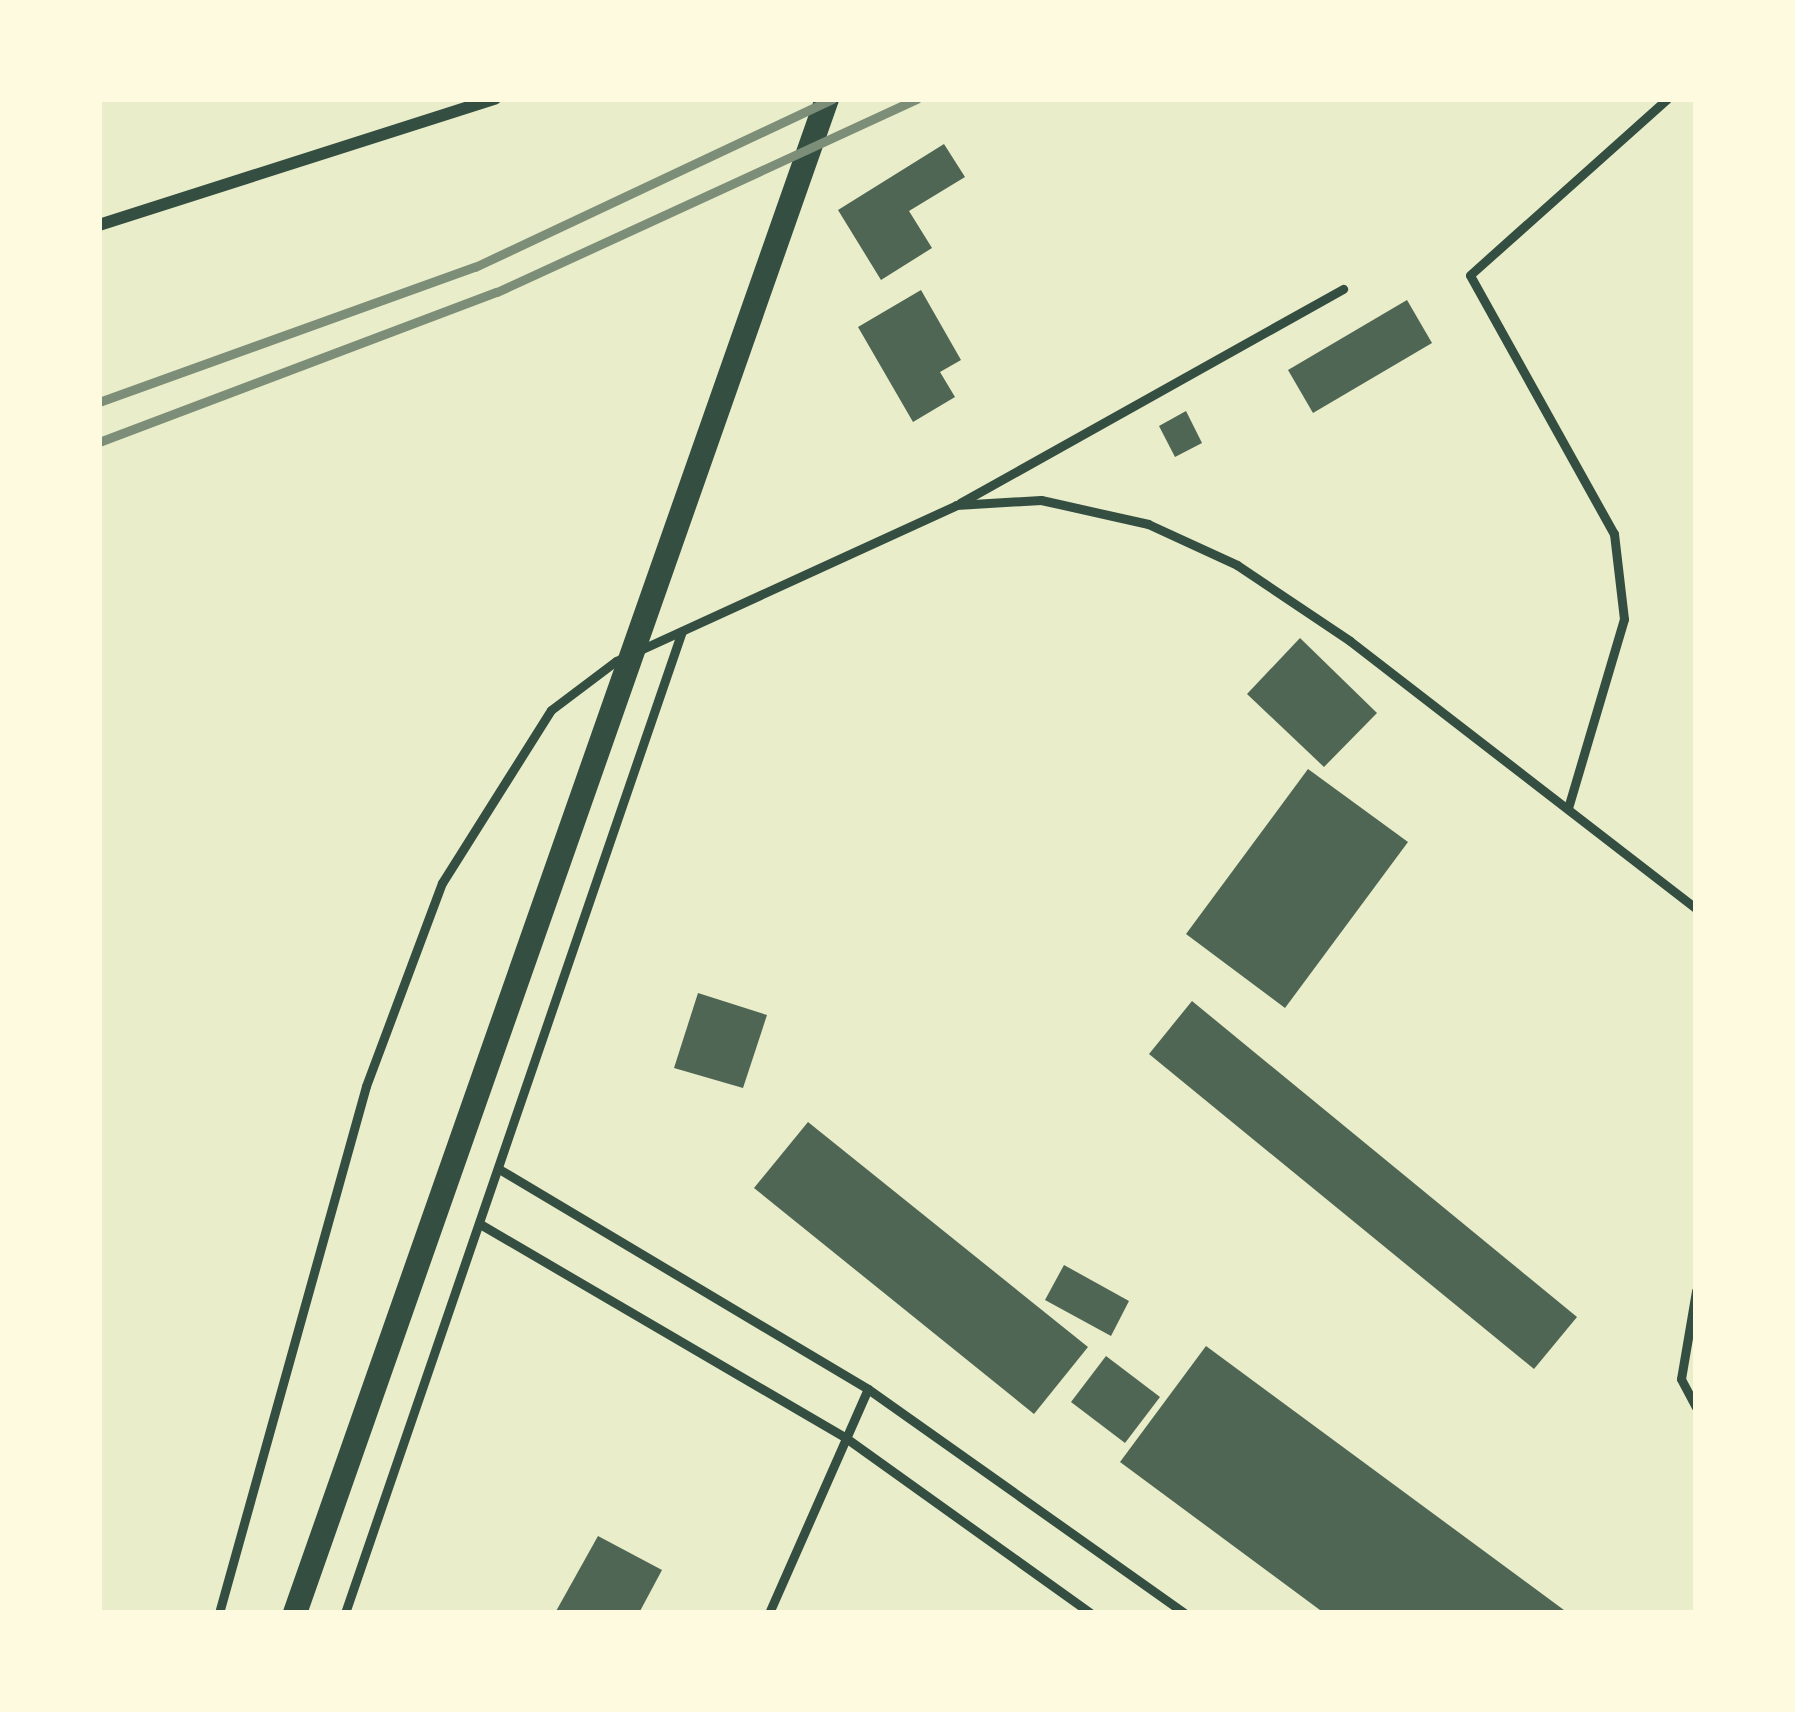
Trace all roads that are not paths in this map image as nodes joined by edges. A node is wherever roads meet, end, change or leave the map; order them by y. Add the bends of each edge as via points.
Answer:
1 (495, 99) edge
2 (827, 99) edge
3 (1666, 99) edge
4 (99, 225) edge
5 (1343, 289) dead end
6 (956, 505) junction
7 (682, 631) junction
8 (1568, 808) junction
9 (1696, 908) edge
10 (499, 1169) junction
11 (479, 1224) junction
12 (1696, 1291) edge
13 (868, 1389) junction
14 (1696, 1407) edge
15 (846, 1438) junction
16 (219, 1613) edge
17 (295, 1613) edge
18 (345, 1613) edge
19 (769, 1613) edge
20 (1090, 1613) edge
21 (1184, 1613) edge

1 - 4 street
2 - 17 main road
3 - 8 lane via 1470,275 1614,534 1624,619
5 - 6 lane
6 - 7 lane
6 - 8 lane via 1041,500 1148,524 1237,565
7 - 10 lane
7 - 16 lane via 616,661 550,710 442,884 366,1087
8 - 9 lane
10 - 11 lane
10 - 13 lane
11 - 15 lane
11 - 18 lane
12 - 14 lane via 1681,1379
13 - 15 lane
13 - 21 lane
15 - 19 lane
15 - 20 lane

